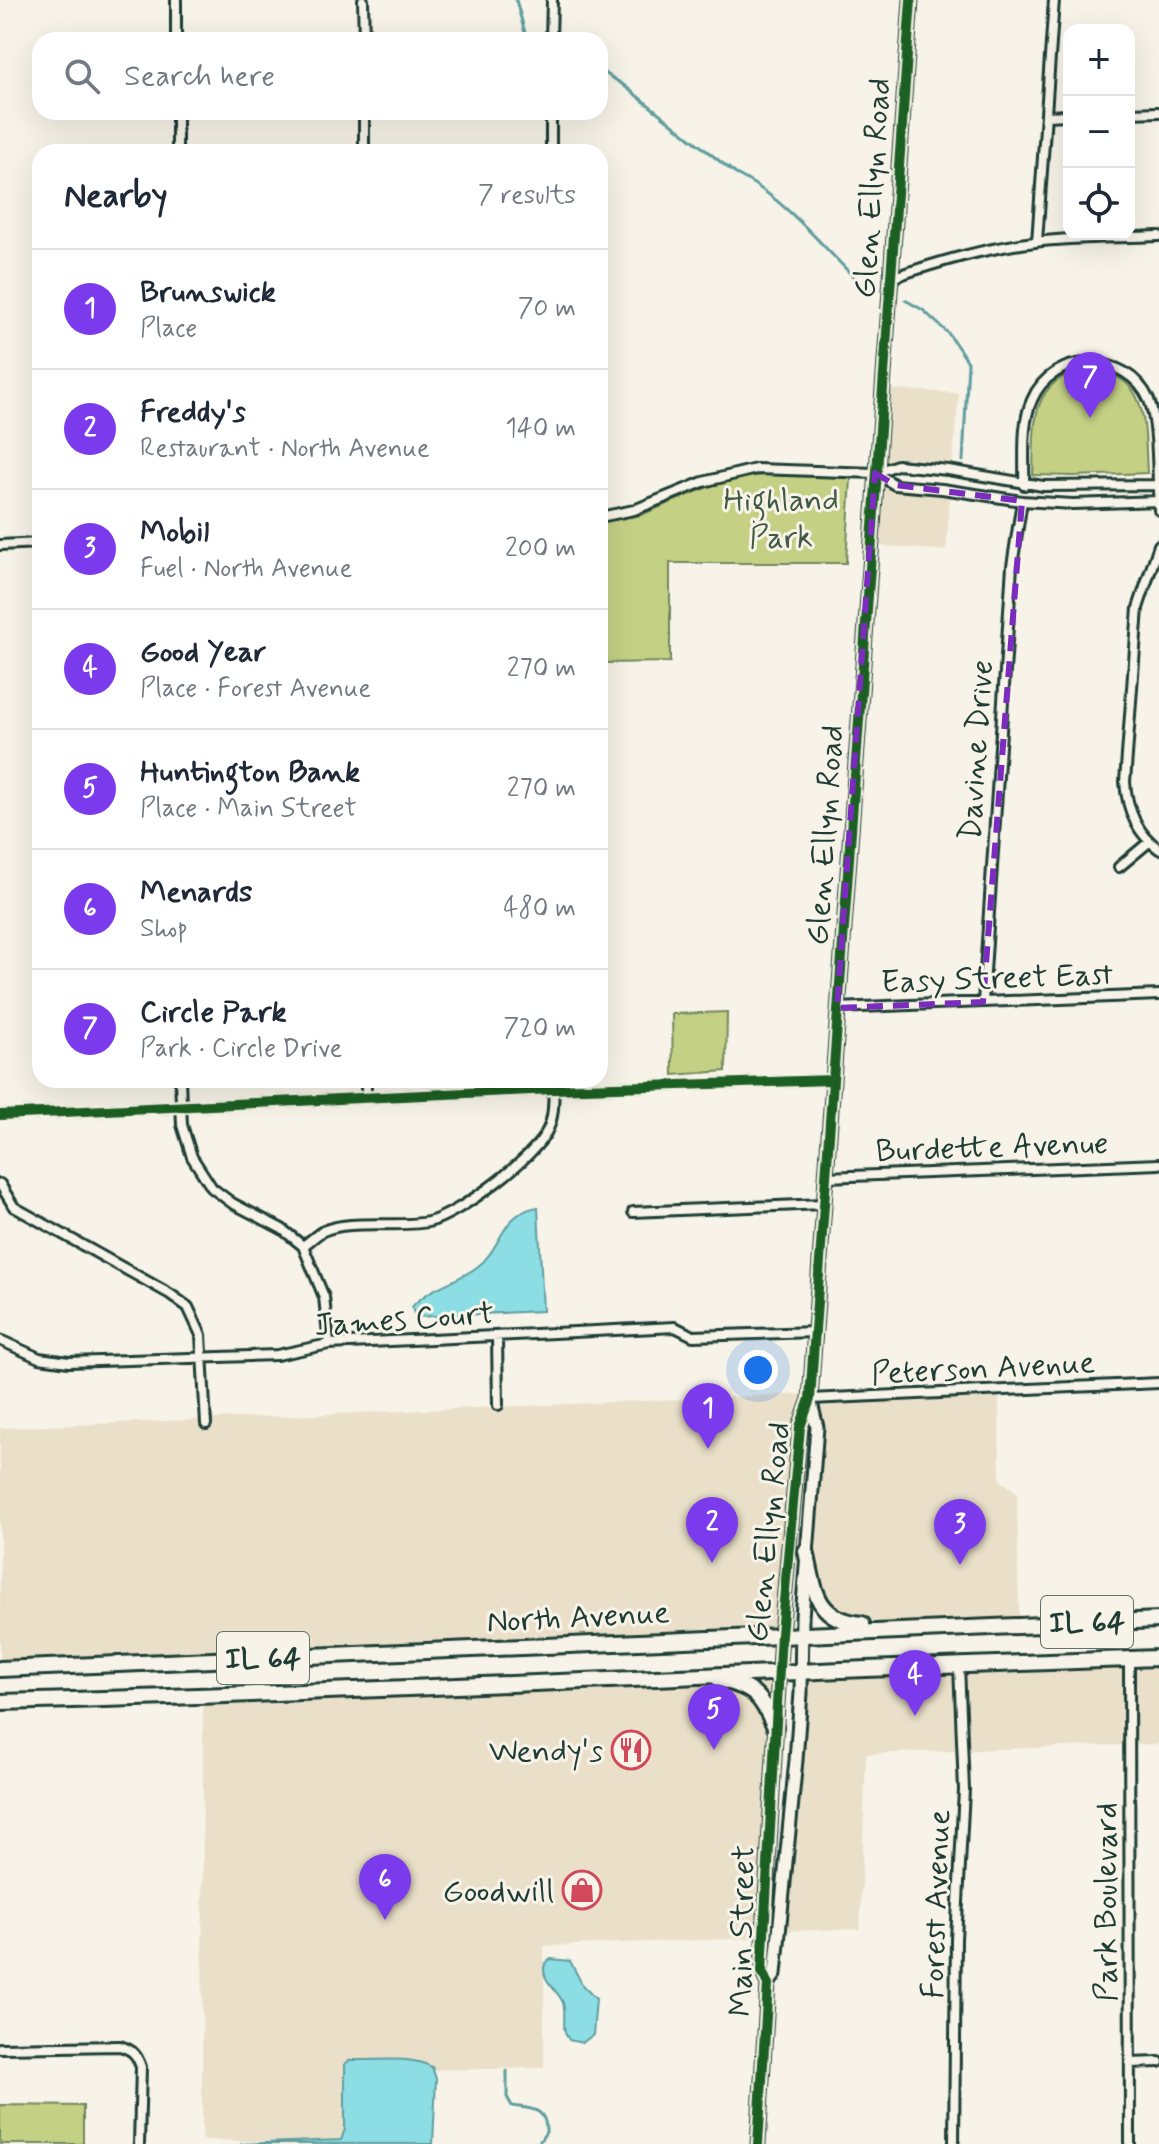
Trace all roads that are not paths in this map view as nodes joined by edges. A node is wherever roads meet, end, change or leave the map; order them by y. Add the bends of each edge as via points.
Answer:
1 (176, 0) edge
2 (363, 0) edge
3 (552, 0) edge
4 (911, 0) edge
5 (1054, 0) edge
6 (176, 32) edge
7 (364, 32) edge
8 (551, 32) edge
9 (1159, 112) edge
10 (1135, 113) edge
11 (1063, 115) edge
12 (1046, 116) junction
13 (177, 120) edge
14 (364, 120) edge
15 (551, 120) edge
16 (177, 144) edge
17 (364, 144) edge
18 (551, 144) edge
19 (1159, 236) edge
20 (1037, 242) junction
21 (891, 278) junction
22 (875, 473) junction
23 (1024, 485) junction
24 (1158, 485) edge
25 (1022, 501) junction
26 (1159, 501) edge
27 (1159, 510) edge
28 (608, 515) edge
29 (32, 543) edge
30 (0, 545) edge
31 (1159, 545) edge
32 (1149, 842) junction
33 (1159, 849) edge
34 (1119, 867) dead end
35 (1159, 995) edge
36 (983, 1002) junction
37 (837, 1008) junction
38 (832, 1080) junction
39 (608, 1083) edge
40 (181, 1088) edge
41 (366, 1088) edge
42 (500, 1088) edge
43 (553, 1088) edge
44 (366, 1098) junction
45 (182, 1106) junction
46 (0, 1115) edge
47 (1159, 1164) edge
48 (826, 1177) junction
49 (0, 1184) edge
50 (823, 1204) junction
51 (633, 1212) dead end
52 (303, 1246) junction
53 (815, 1332) junction
54 (497, 1336) junction
55 (0, 1340) edge
56 (329, 1344) junction
57 (204, 1358) junction
58 (1159, 1383) edge
59 (810, 1399) junction
60 (498, 1405) dead end
61 (206, 1424) dead end
62 (806, 1551) junction
63 (1159, 1620) edge
64 (935, 1628) junction
65 (801, 1633) junction
66 (781, 1634) junction
67 (1159, 1658) edge
68 (1129, 1659) junction
69 (959, 1665) junction
70 (0, 1669) edge
71 (780, 1671) junction
72 (801, 1671) junction
73 (682, 1677) junction
74 (0, 1702) edge
75 (775, 1727) junction
76 (768, 1984) junction
77 (0, 2048) edge
78 (1159, 2062) edge
79 (1130, 2063) junction
80 (139, 2144) edge
81 (758, 2144) edge
82 (954, 2144) edge
83 (1130, 2144) edge

1 - 6 street
2 - 7 street
3 - 8 street
4 - 21 street, Glen Ellyn Road
5 - 12 street
9 - 10 street
11 - 12 street
12 - 20 street
13 - 16 street
14 - 17 street
15 - 18 street
19 - 20 street
20 - 21 street via 979,251
21 - 22 street, Glen Ellyn Road
22 - 23 street via 904,465
22 - 25 street via 895,485
22 - 28 street via 756,469
22 - 37 street, Glen Ellyn Road
23 - 24 street
23 - 24 street via 1033,396 1057,371 1095,363 1128,374 1145,393 1152,412
24 - 26 street
25 - 26 street
25 - 36 street, Davine Drive via 1012,566
26 - 27 street
29 - 30 street
31 - 32 street via 1138,608 1125,782 1130,811
32 - 33 street
32 - 34 street
35 - 36 street, Easy Street East
36 - 37 street, Easy Street East
37 - 38 street, Glen Ellyn Road
38 - 39 street
38 - 48 street, Glen Ellyn Road
40 - 45 street
41 - 44 street
42 - 44 street
43 - 52 street via 552,1117 539,1145 463,1207 427,1222 324,1231
44 - 45 street
45 - 46 street
45 - 52 street via 185,1139 212,1188
47 - 48 street, Burdette Avenue
48 - 50 street, Glen Ellyn Road
49 - 57 street via 14,1207 188,1307 201,1335
50 - 51 street
50 - 53 street, Glen Ellyn Road
52 - 56 street via 324,1297
53 - 54 street, James Court via 693,1336 675,1327
53 - 59 street, Glen Ellyn Road
54 - 56 street, James Court
54 - 60 street
55 - 57 street, James Court via 54,1361
56 - 57 street, James Court via 277,1355
57 - 61 street
58 - 59 street, Peterson Avenue
59 - 62 street, Glen Ellyn Road via 817,1427
59 - 66 street, Glen Ellyn Road via 800,1427
62 - 64 main road via 815,1592 827,1612 843,1622
62 - 65 street, Glen Ellyn Road
63 - 64 main road, North Avenue / IL 64
64 - 65 main road, North Avenue / IL 64
65 - 66 main road, North Avenue / IL 64
65 - 72 street, Glen Ellyn Road
66 - 70 main road, North Avenue / IL 64
66 - 71 street, Glen Ellyn Road
67 - 68 main road, North Avenue / IL 64
68 - 69 main road, North Avenue / IL 64
68 - 79 street, Park Boulevard
69 - 72 main road, North Avenue / IL 64
69 - 82 street, Forest Avenue via 964,1790
71 - 72 main road, North Avenue / IL 64
71 - 73 main road, North Avenue / IL 64
71 - 75 street, Main Street
72 - 76 street, Main Street via 775,1974
73 - 74 main road, North Avenue / IL 64
73 - 75 main road via 743,1685 763,1701
75 - 76 street, Main Street via 762,1972
76 - 81 street, Main Street
77 - 80 street via 131,2050 141,2067
78 - 79 street
79 - 83 street, Park Boulevard

